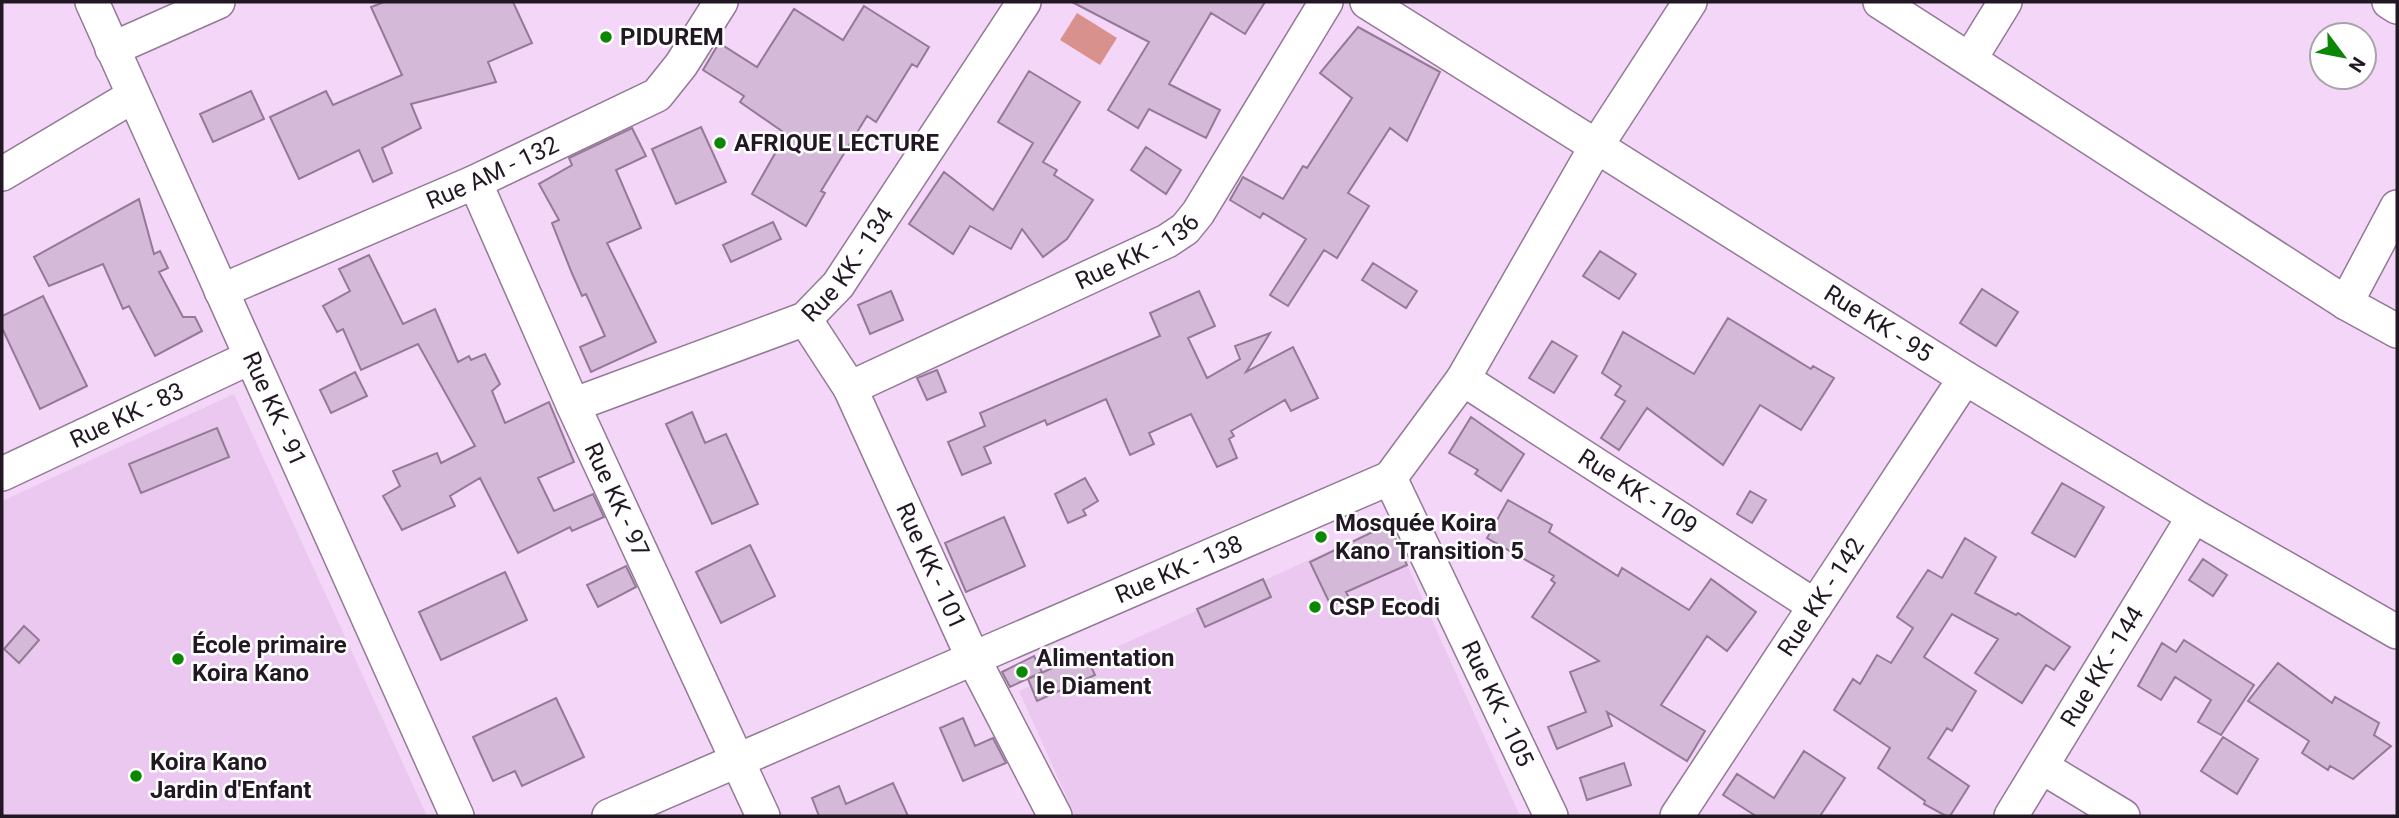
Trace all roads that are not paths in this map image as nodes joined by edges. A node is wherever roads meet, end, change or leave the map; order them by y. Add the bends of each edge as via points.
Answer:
1 (92, 2) edge
2 (218, 2) edge
3 (721, 2) edge
4 (1024, 2) edge
5 (1326, 2) edge
6 (1367, 2) edge
7 (1690, 2) edge
8 (1880, 2) edge
9 (2005, 2) edge
10 (2389, 2) edge
11 (2397, 7) edge
12 (112, 49) junction
13 (1970, 59) junction
14 (133, 96) junction
15 (1597, 145) junction
16 (2, 174) edge
17 (475, 182) junction
18 (2397, 206) edge
19 (220, 291) junction
20 (2346, 303) junction
21 (805, 319) junction
22 (2397, 331) edge
23 (251, 357) junction
24 (1965, 378) junction
25 (1463, 379) junction
26 (850, 388) junction
27 (573, 405) junction
28 (2, 474) edge
29 (1390, 478) junction
30 (2194, 516) junction
31 (1815, 606) junction
32 (2397, 632) edge
33 (972, 656) junction
34 (737, 760) junction
35 (2042, 767) junction
36 (457, 816) edge
37 (609, 816) edge
38 (763, 816) edge
39 (1055, 816) edge
40 (1551, 816) edge
41 (1677, 816) edge
42 (2011, 816) edge
43 (2123, 816) edge

1 - 12 street, Rue KK - 91
2 - 12 street
3 - 17 street, Rue AM - 132 via 657,95
4 - 21 street, Rue KK - 134 via 838,285
5 - 26 street, Rue KK - 136 via 1185,229
6 - 15 street, Rue KK - 95
7 - 15 street
8 - 13 street
9 - 13 street
10 - 11 street
12 - 14 street, Rue KK - 91
13 - 20 street
14 - 16 street
14 - 19 street, Rue KK - 91
15 - 24 street, Rue KK - 95
15 - 25 street
17 - 19 street, Rue AM - 132
17 - 27 street, Rue KK - 97
18 - 20 street
19 - 23 street, Rue KK - 91
20 - 22 street
21 - 26 street, Rue KK - 101
21 - 27 street, Rue KK - 134
23 - 28 street, Rue KK - 83
23 - 36 street, Rue KK - 91
24 - 30 street, Rue KK - 95
24 - 31 street, Rue KK - 142
25 - 29 street
25 - 31 street, Rue KK - 109
26 - 33 street, Rue KK - 101
27 - 34 street, Rue KK - 97
29 - 33 street, Rue KK - 138
29 - 40 street, Rue KK - 105
30 - 32 street, Rue KK - 95
30 - 35 street, Rue KK - 144
31 - 41 street, Rue KK - 142
33 - 34 street, Rue KK - 138
33 - 39 street, Rue KK - 101
34 - 37 street, Rue KK - 138
34 - 38 street, Rue KK - 97
35 - 42 street, Rue KK - 144
35 - 43 street

